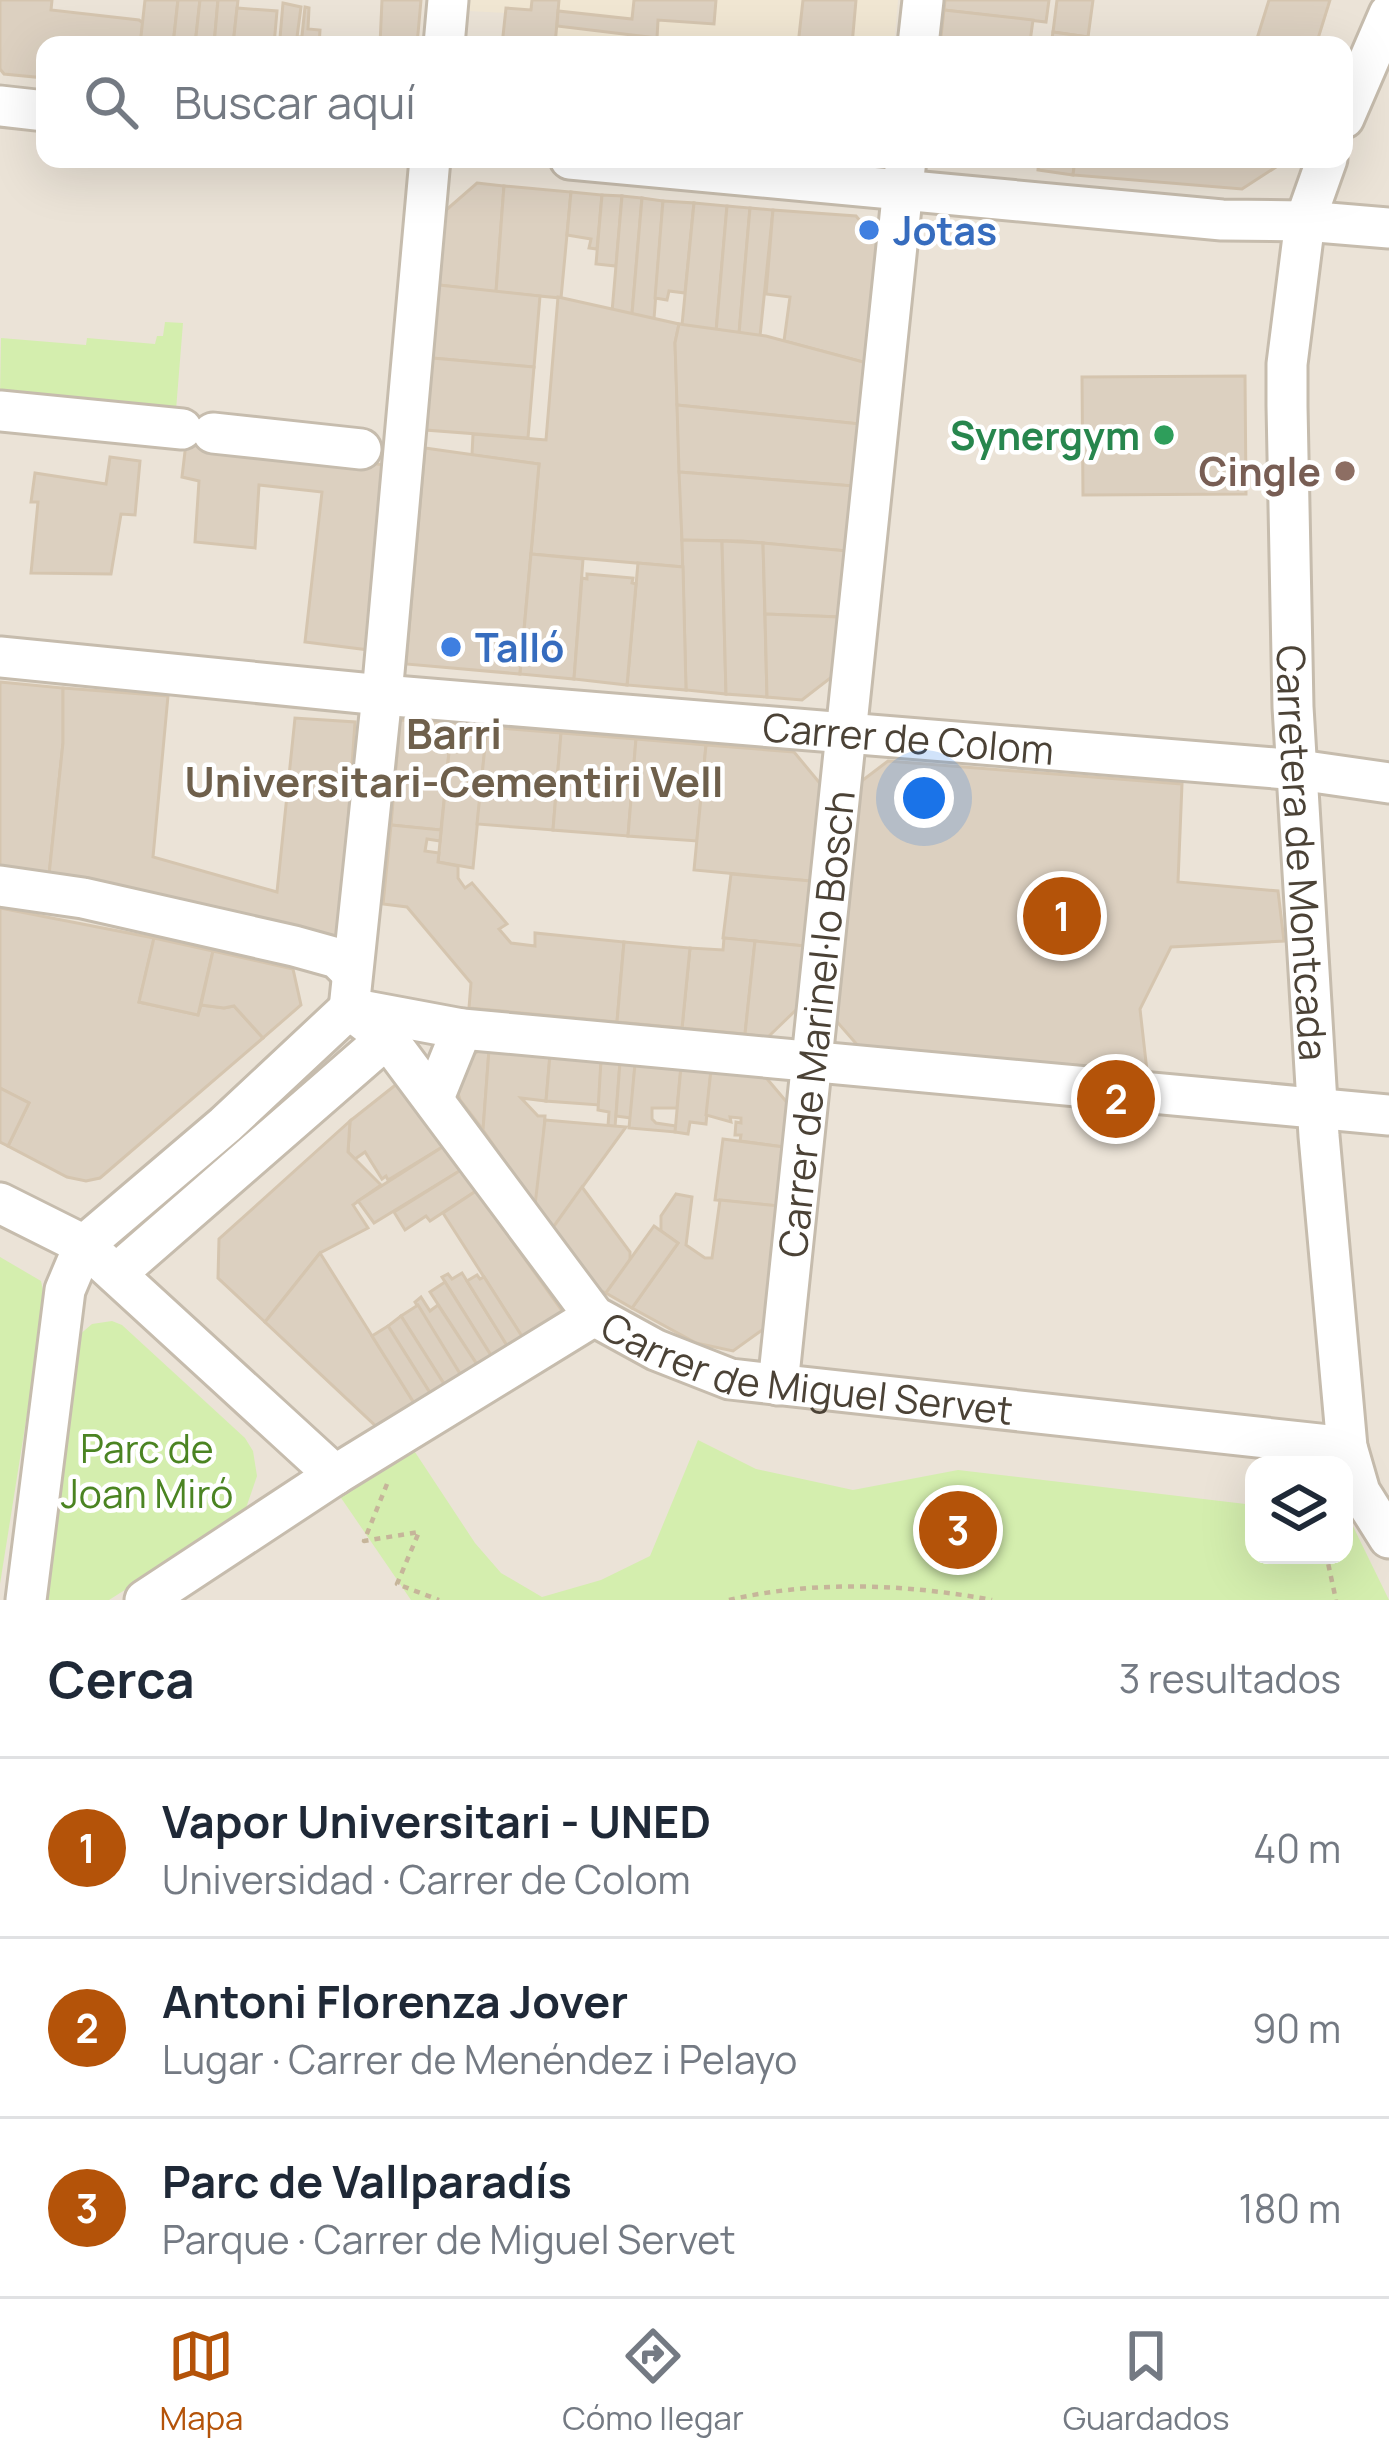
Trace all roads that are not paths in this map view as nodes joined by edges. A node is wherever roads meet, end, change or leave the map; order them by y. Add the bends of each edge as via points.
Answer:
1 (448, 0) edge
2 (923, 0) edge
3 (1389, 14) edge
4 (445, 36) edge
5 (919, 36) edge
6 (1353, 97) edge
7 (0, 106) edge
8 (36, 110) edge
9 (428, 168) edge
10 (758, 168) edge
11 (1324, 168) edge
12 (904, 175) edge
13 (1305, 221) junction
14 (1389, 228) edge
15 (0, 411) edge
16 (381, 451) junction
17 (0, 657) edge
18 (382, 695) junction
19 (845, 731) junction
20 (1299, 770) junction
21 (1389, 783) edge
22 (0, 886) edge
23 (350, 991) junction
24 (462, 1029) junction
25 (387, 1038) junction
26 (813, 1063) junction
27 (434, 1098) junction
28 (1317, 1109) junction
29 (1389, 1115) edge
30 (0, 1203) edge
31 (85, 1245) junction
32 (116, 1274) junction
33 (594, 1316) junction
34 (778, 1385) junction
35 (1346, 1448) junction
36 (334, 1475) junction
37 (1389, 1538) edge
38 (26, 1600) edge
39 (146, 1600) edge

1 - 4 street
2 - 5 street
3 - 6 street
7 - 8 street
9 - 16 street
10 - 12 street
11 - 13 street, Carretera de Montcada
12 - 13 street via 1222,220
12 - 19 street, Carrer de Marinel·lo Bosch
13 - 14 street
13 - 20 street, Carretera de Montcada via 1287,385
15 - 16 street
16 - 18 street
17 - 18 street, Carrer de Colom
18 - 19 street, Carrer de Colom
18 - 23 street
19 - 20 street, Carrer de Colom
19 - 26 street, Carrer de Marinel·lo Bosch
20 - 21 street, Carrer de Colom
20 - 28 street, Carretera de Montcada
22 - 23 street via 338,958
23 - 24 street
23 - 25 street, Carrer de Miguel Servet
23 - 31 street via 225,1125
24 - 26 street
24 - 27 street
25 - 27 street, Carrer de Miguel Servet
25 - 32 street
26 - 28 street
26 - 34 street, Carrer de Marinel·lo Bosch
27 - 33 street, Carrer de Miguel Servet
28 - 29 street
28 - 35 street, Carretera de Montcada
30 - 31 street
31 - 32 street
31 - 38 street via 65,1290
32 - 36 street
33 - 34 street, Carrer de Miguel Servet via 730,1378
33 - 36 street
34 - 35 street, Carrer de Miguel Servet
35 - 37 street, Carretera de Montcada via 1360,1492
36 - 39 street

